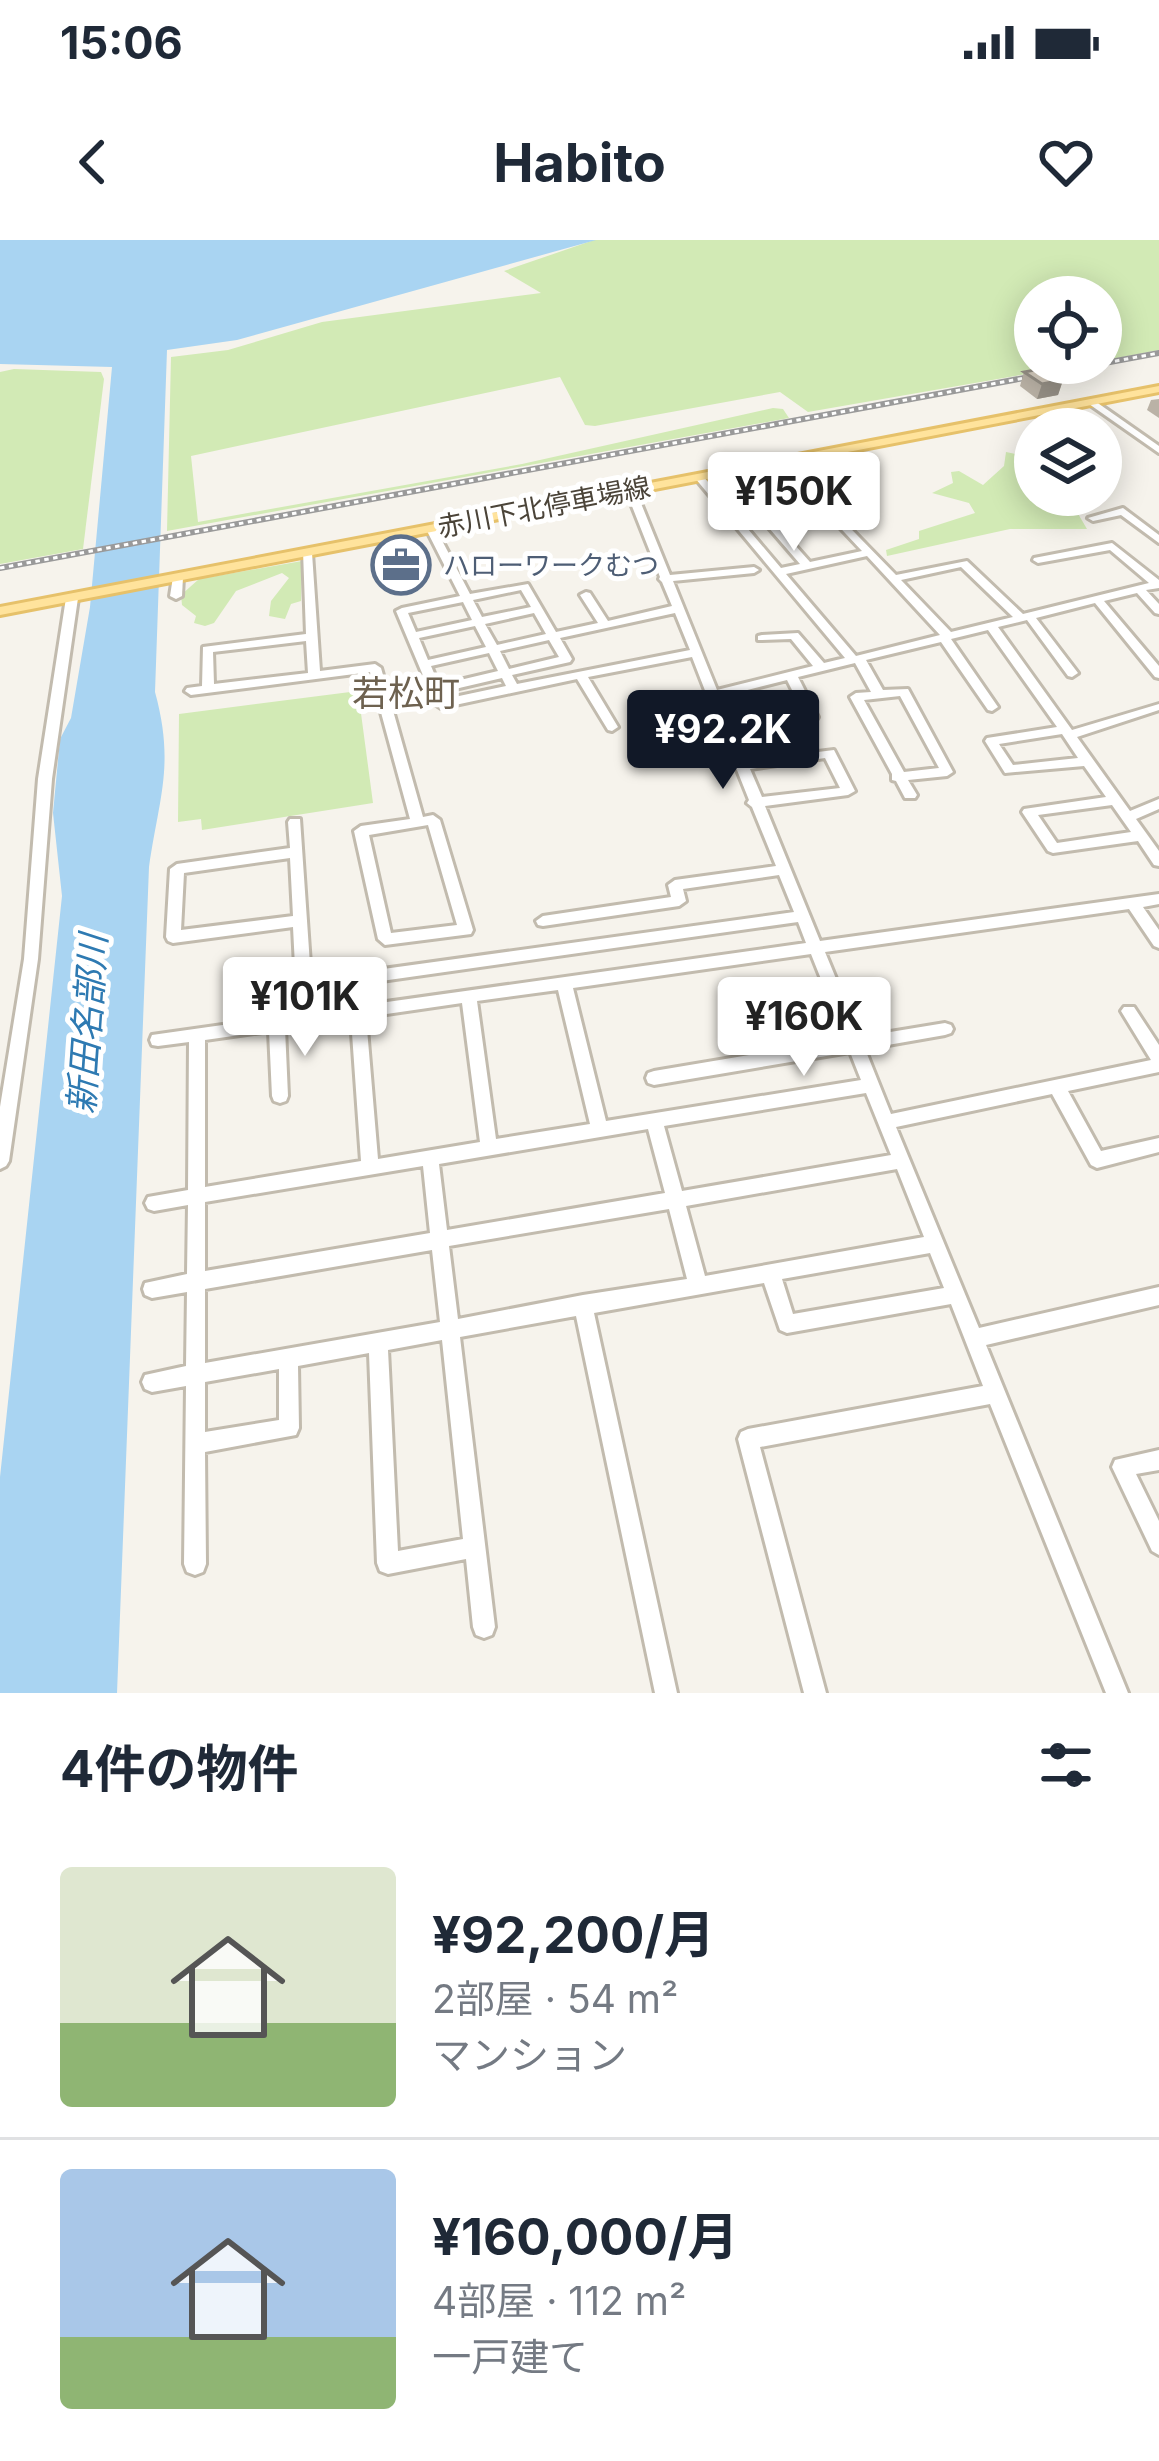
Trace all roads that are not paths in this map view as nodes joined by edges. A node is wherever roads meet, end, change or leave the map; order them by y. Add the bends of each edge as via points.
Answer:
1 (1159, 388) edge
2 (1092, 402) junction
3 (1159, 450) edge
4 (782, 461) junction
5 (700, 478) junction
6 (631, 491) junction
7 (1093, 518) dead end
8 (774, 528) dead end
9 (431, 529) junction
10 (1159, 540) edge
11 (307, 553) junction
12 (868, 553) junction
13 (1038, 560) dead end
14 (807, 565) junction
15 (754, 569) dead end
16 (778, 572) junction
17 (178, 578) junction
18 (896, 578) junction
19 (664, 579) junction
20 (1158, 585) edge
21 (1139, 589) junction
22 (586, 595) dead end
23 (176, 596) dead end
24 (74, 597) junction
25 (466, 598) junction
26 (1097, 599) junction
27 (537, 609) junction
28 (676, 609) junction
29 (0, 611) edge
30 (1159, 611) edge
31 (1026, 618) junction
32 (478, 622) junction
33 (604, 624) junction
34 (992, 626) junction
35 (553, 634) junction
36 (412, 636) junction
37 (311, 637) junction
38 (946, 637) junction
39 (762, 638) dead end
40 (491, 648) junction
41 (695, 653) junction
42 (566, 659) junction
43 (856, 660) junction
44 (424, 664) junction
45 (821, 668) junction
46 (505, 673) junction
47 (582, 673) junction
48 (1072, 673) dead end
49 (1159, 674) edge
50 (314, 675) junction
51 (790, 676) junction
52 (208, 688) junction
53 (513, 688) junction
54 (437, 689) junction
55 (191, 691) dead end
56 (711, 695) junction
57 (879, 695) junction
58 (992, 707) dead end
59 (1156, 707) edge
60 (612, 727) dead end
61 (724, 728) junction
62 (1067, 732) junction
63 (1087, 760) junction
64 (739, 766) junction
65 (897, 777) junction
66 (910, 796) dead end
67 (1115, 800) junction
68 (754, 803) junction
69 (1159, 804) edge
70 (1127, 817) junction
71 (295, 822) dead end
72 (418, 822) junction
73 (1141, 836) junction
74 (295, 852) junction
75 (1159, 861) edge
76 (782, 870) junction
77 (1159, 899) edge
78 (1133, 903) junction
79 (801, 916) junction
80 (299, 921) junction
81 (543, 921) dead end
82 (1159, 942) edge
83 (814, 947) junction
84 (442, 967) junction
85 (564, 983) junction
86 (469, 995) junction
87 (446, 999) junction
88 (1130, 1011) dead end
89 (358, 1013) junction
90 (278, 1023) junction
91 (945, 1029) dead end
92 (197, 1034) junction
93 (158, 1040) dead end
94 (854, 1045) junction
95 (1159, 1062) edge
96 (5, 1064) edge
97 (654, 1078) dead end
98 (872, 1085) junction
99 (1057, 1087) junction
100 (280, 1096) dead end
101 (655, 1121) junction
102 (886, 1122) junction
103 (600, 1129) junction
104 (1159, 1145) edge
105 (489, 1147) junction
106 (430, 1156) junction
107 (0, 1161) edge
108 (901, 1161) junction
109 (370, 1165) junction
110 (196, 1195) junction
111 (676, 1200) junction
112 (154, 1203) dead end
113 (441, 1239) junction
114 (934, 1244) junction
115 (770, 1272) junction
116 (196, 1281) junction
117 (698, 1284) junction
118 (152, 1289) dead end
119 (953, 1295) junction
120 (1159, 1296) edge
121 (583, 1304) junction
122 (449, 1325) junction
123 (973, 1339) junction
124 (378, 1341) junction
125 (288, 1358) junction
126 (193, 1373) junction
127 (152, 1382) dead end
128 (993, 1394) junction
129 (194, 1444) junction
130 (1159, 1460) edge
131 (1159, 1544) edge
132 (476, 1547) junction
133 (195, 1564) dead end
134 (484, 1628) dead end
135 (666, 1693) edge
136 (815, 1693) edge
137 (1117, 1693) edge

1 - 2 main road, 赤川下北停車場線
2 - 3 street
2 - 4 main road, 赤川下北停車場線
4 - 5 main road, 赤川下北停車場線
4 - 12 street
5 - 6 main road, 赤川下北停車場線
5 - 16 street
6 - 9 main road, 赤川下北停車場線
6 - 19 street
7 - 10 street via 1123,511
8 - 14 street
9 - 11 main road, 赤川下北停車場線
9 - 25 street
11 - 17 main road, 赤川下北停車場線
11 - 37 street
12 - 14 street
12 - 18 street
13 - 20 street via 1112,546
14 - 16 street
15 - 19 street
16 - 43 street
17 - 23 street
17 - 24 main road, 赤川下北停車場線
18 - 31 street via 963,563
18 - 38 street
19 - 28 street
20 - 21 street
21 - 26 street
21 - 30 street
22 - 33 street
24 - 29 main road, 赤川下北停車場線
24 - 96 street via 45,779 31,959
25 - 27 street via 524,586
25 - 32 street
25 - 36 street via 402,611
26 - 31 street
26 - 49 street
27 - 32 street
27 - 35 street
28 - 33 street
28 - 41 street
31 - 34 street
31 - 48 street
32 - 36 street
32 - 40 street
33 - 35 street
34 - 38 street
34 - 62 street
35 - 40 street
35 - 42 street
36 - 44 street
37 - 50 street
37 - 52 street via 207,649
38 - 43 street
38 - 58 street
39 - 45 street via 794,634
40 - 44 street
40 - 46 street
41 - 47 street
41 - 56 street
42 - 46 street
42 - 47 street
43 - 45 street
43 - 57 street
44 - 54 street
45 - 51 street
46 - 53 street
46 - 54 street
47 - 53 street
47 - 60 street
50 - 52 street
50 - 72 street via 375,668
51 - 56 street
51 - 61 street via 812,717
52 - 55 street
53 - 54 street via 441,704
56 - 61 street
57 - 65 street via 856,697
57 - 65 street via 904,692 947,772
59 - 62 street
61 - 64 street
62 - 63 street
62 - 63 street via 991,741 1010,770
63 - 67 street
64 - 68 street
64 - 68 street via 829,753 848,791
65 - 66 street
67 - 70 street
67 - 73 street via 1029,812 1053,848
68 - 76 street
69 - 70 street
70 - 73 street
71 - 74 street
72 - 72 street via 361,831 385,939 466,930 433,820
73 - 75 street
74 - 80 street
74 - 80 street via 177,869 173,937
76 - 79 street
76 - 81 street via 675,884 679,901
77 - 78 street
78 - 82 street
78 - 83 street
79 - 83 street
79 - 84 street
80 - 84 street via 304,986
83 - 85 street
83 - 94 street
84 - 87 street
85 - 86 street
85 - 103 street
86 - 87 street
86 - 105 street
87 - 89 street
88 - 95 street
89 - 90 street
89 - 109 street
90 - 92 street
90 - 100 street
91 - 94 street
92 - 93 street
92 - 110 street
94 - 97 street
94 - 98 street
95 - 99 street
96 - 107 street
98 - 101 street
98 - 102 street
99 - 102 street
99 - 104 street via 1097,1160
101 - 103 street
101 - 111 street
102 - 108 street
103 - 105 street
105 - 106 street
106 - 109 street
106 - 113 street
108 - 111 street
108 - 114 street
109 - 110 street
110 - 112 street
110 - 116 street
111 - 113 street
111 - 117 street
113 - 116 street
113 - 122 street
114 - 115 street
114 - 119 street
115 - 117 street
115 - 119 street via 787,1324
116 - 118 street
116 - 126 street
117 - 121 street
119 - 123 street
120 - 123 street
121 - 122 street
121 - 135 street
122 - 124 street
122 - 132 street
123 - 128 street
124 - 125 street
124 - 132 street via 388,1563
125 - 126 street
125 - 129 street via 289,1428
126 - 127 street
126 - 129 street
128 - 136 street via 748,1438
128 - 137 street
129 - 133 street
130 - 131 street via 1122,1467
132 - 134 street

